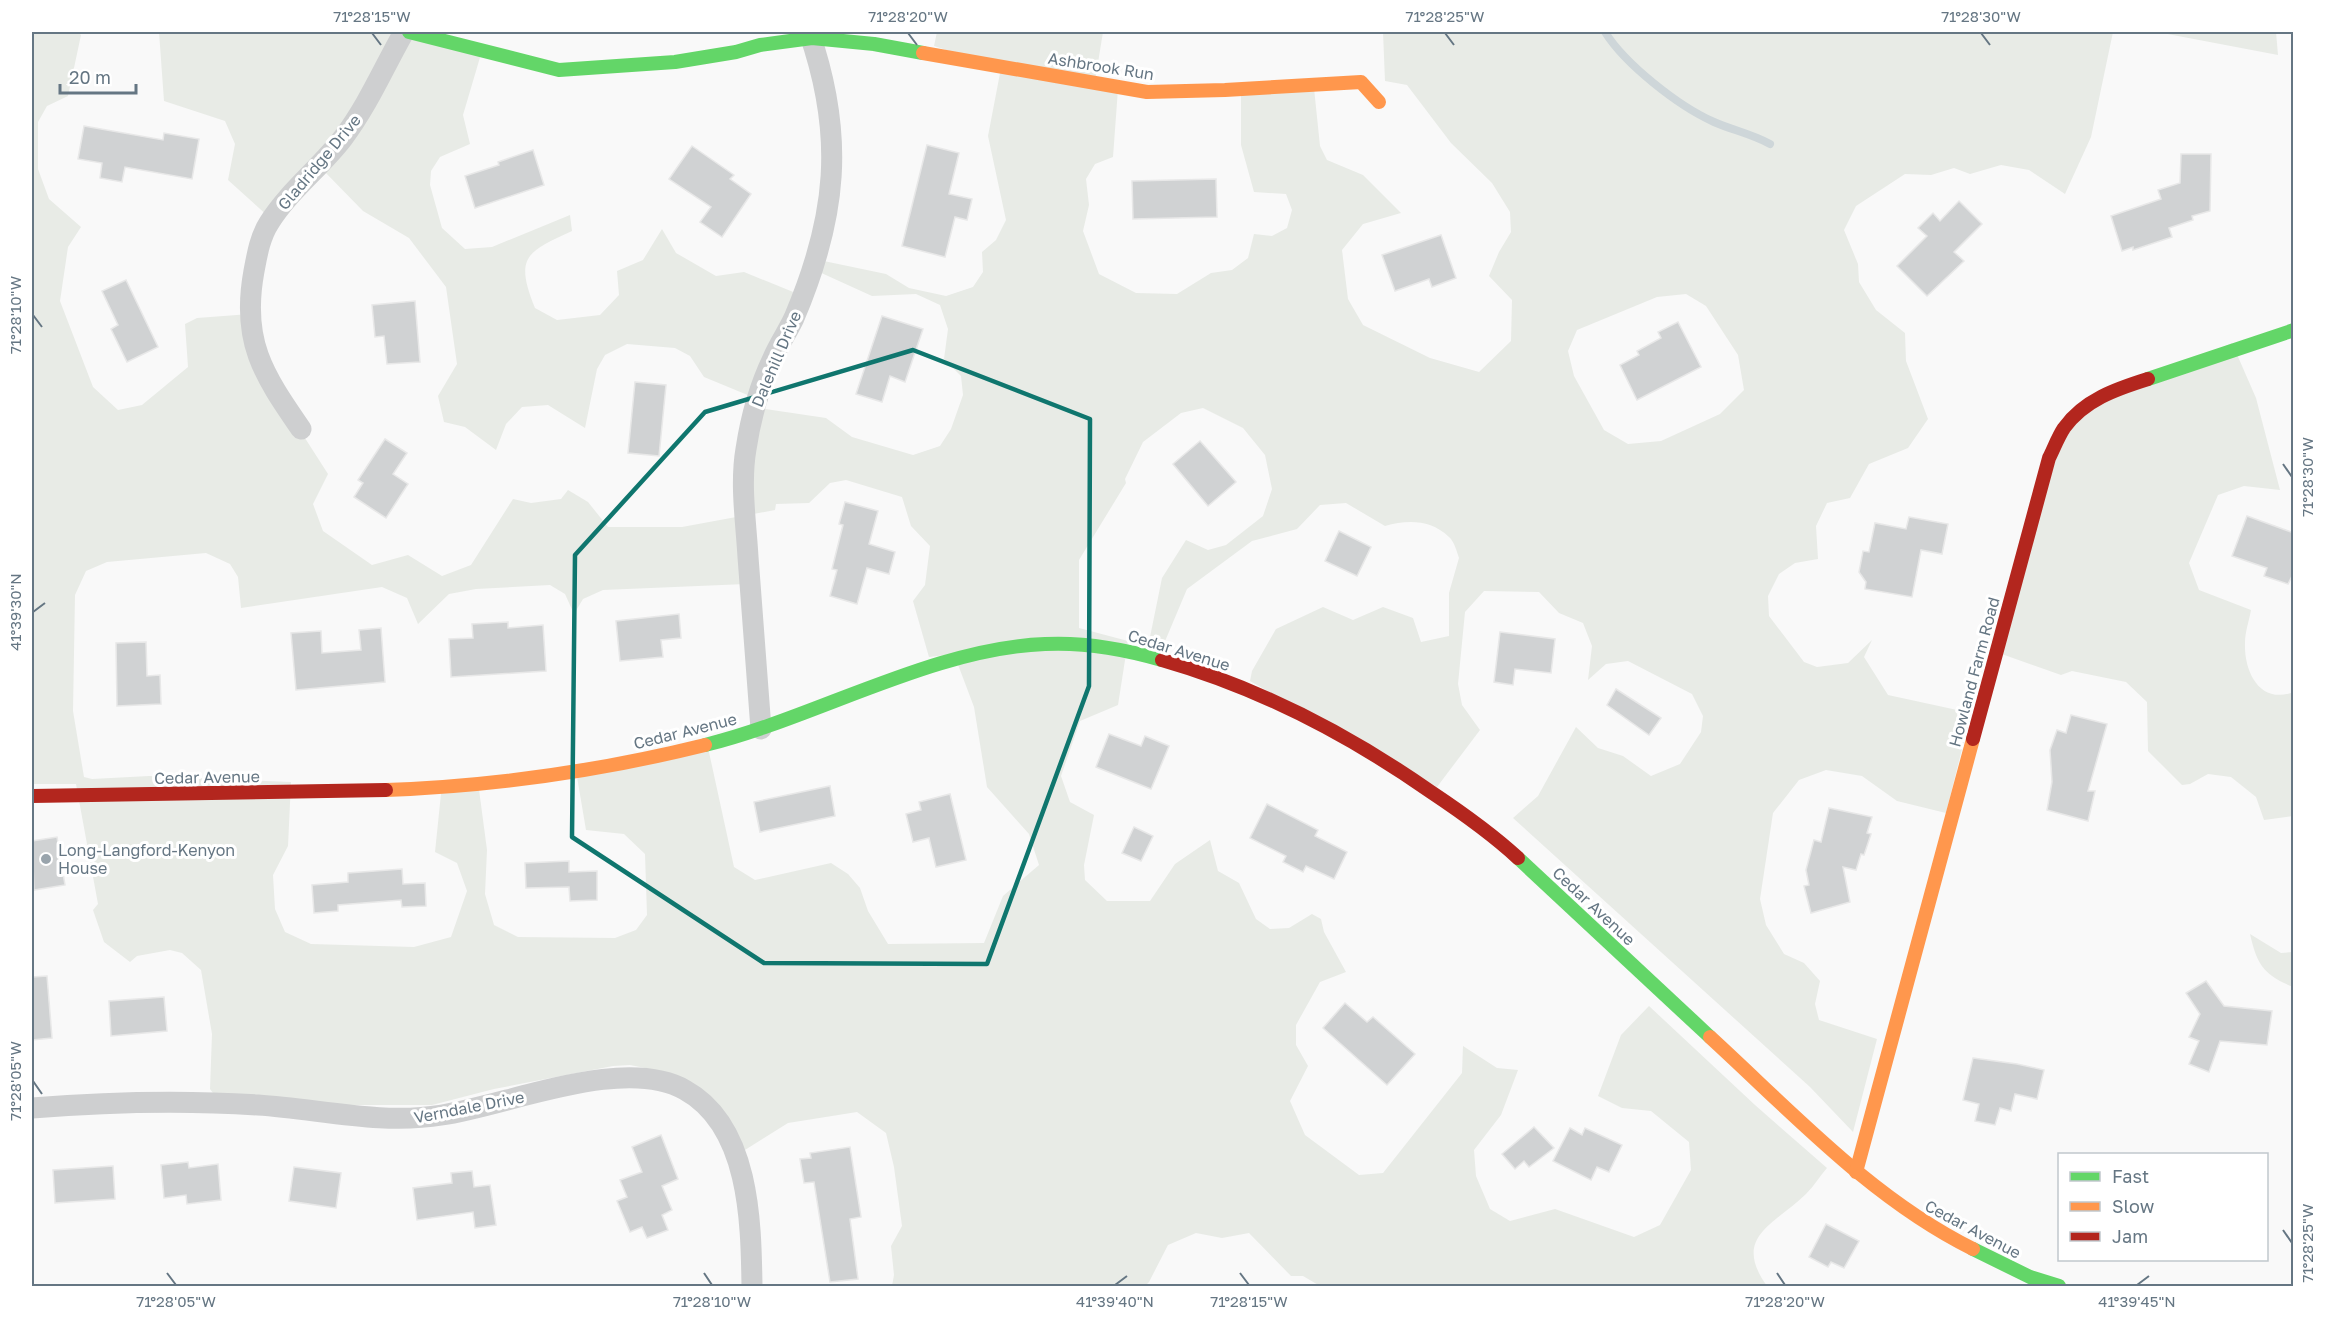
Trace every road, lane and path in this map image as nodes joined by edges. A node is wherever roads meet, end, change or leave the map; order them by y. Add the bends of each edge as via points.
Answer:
1 (404, 32) edge
2 (409, 32) edge
3 (810, 35) edge
4 (1379, 102) dead end
5 (2294, 330) edge
6 (301, 429) dead end
7 (761, 729) junction
8 (32, 796) edge
9 (32, 1108) edge
10 (1856, 1172) junction
11 (752, 1287) edge
12 (2059, 1287) edge

1 - 6 street, Gladridge Drive via 366,105 343,138 284,202 268,225 257,252 249,312 255,350 266,376
2 - 3 street via 559,70 675,62
3 - 4 street, Ashbrook Run via 1147,92 1361,82
3 - 7 street, Dalehill Drive via 833,131 829,202 815,265 754,403 745,452 745,507
5 - 10 street, Howland Farm Road via 2108,392 2080,410 2063,429 2049,458
7 - 8 street, Cedar Avenue via 635,761 563,774 417,791
7 - 10 street, Cedar Avenue via 922,670 1021,645 1071,642 1121,649 1163,659 1245,688 1323,724 1396,768 1503,844
9 - 11 street, Verndale Drive via 208,1103 414,1120 589,1082 632,1077 664,1081 686,1090 708,1107 725,1130 737,1157 746,1200
10 - 12 street, Cedar Avenue via 1949,1238

